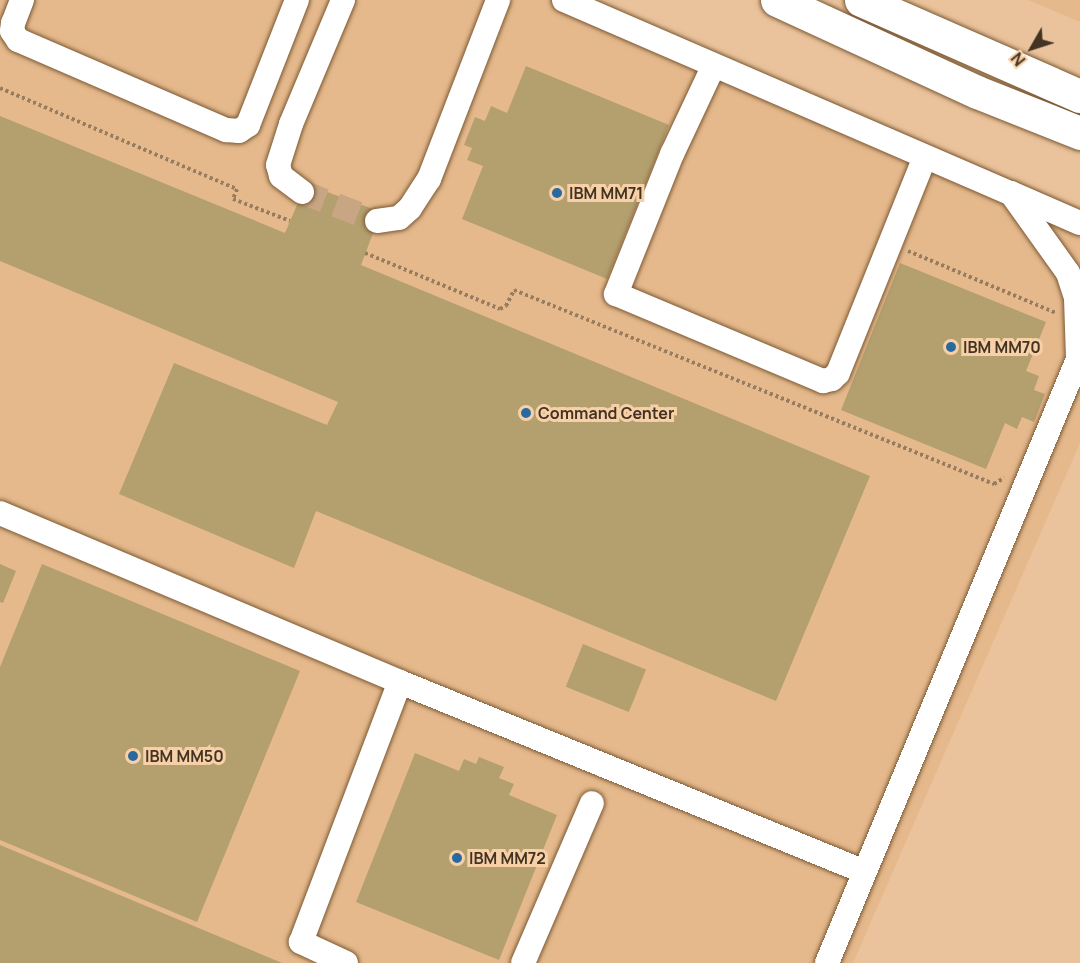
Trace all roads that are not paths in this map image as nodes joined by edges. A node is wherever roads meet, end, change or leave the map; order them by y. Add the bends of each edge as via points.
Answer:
1 (22, 0) edge
2 (297, 0) edge
3 (343, 0) edge
4 (498, 0) edge
5 (564, 0) edge
6 (777, 0) edge
7 (861, 0) edge
8 (713, 67) junction
9 (977, 92) junction
10 (1077, 94) edge
11 (1080, 133) edge
12 (1080, 142) edge
13 (925, 157) junction
14 (302, 192) tunnel mouth
15 (1011, 194) junction
16 (377, 221) tunnel mouth
17 (1080, 223) edge
18 (1074, 265) edge
19 (0, 513) edge
20 (400, 682) junction
21 (592, 802) dead end
22 (865, 872) junction
23 (346, 963) edge
24 (523, 963) edge
25 (826, 963) edge

1 - 2 street via 12,32 18,40 226,130 239,131 248,125
3 - 14 street via 278,165 281,176
4 - 16 street via 429,179 399,218
5 - 8 street
6 - 9 highway
7 - 10 highway
8 - 13 street
8 - 13 street via 672,154 616,294 823,381 832,380 838,374
9 - 11 highway
9 - 12 highway
13 - 15 street
15 - 17 street
15 - 18 street
18 - 22 street via 1078,359
19 - 20 street
20 - 22 street
20 - 23 street via 301,942
21 - 24 street
22 - 25 street

